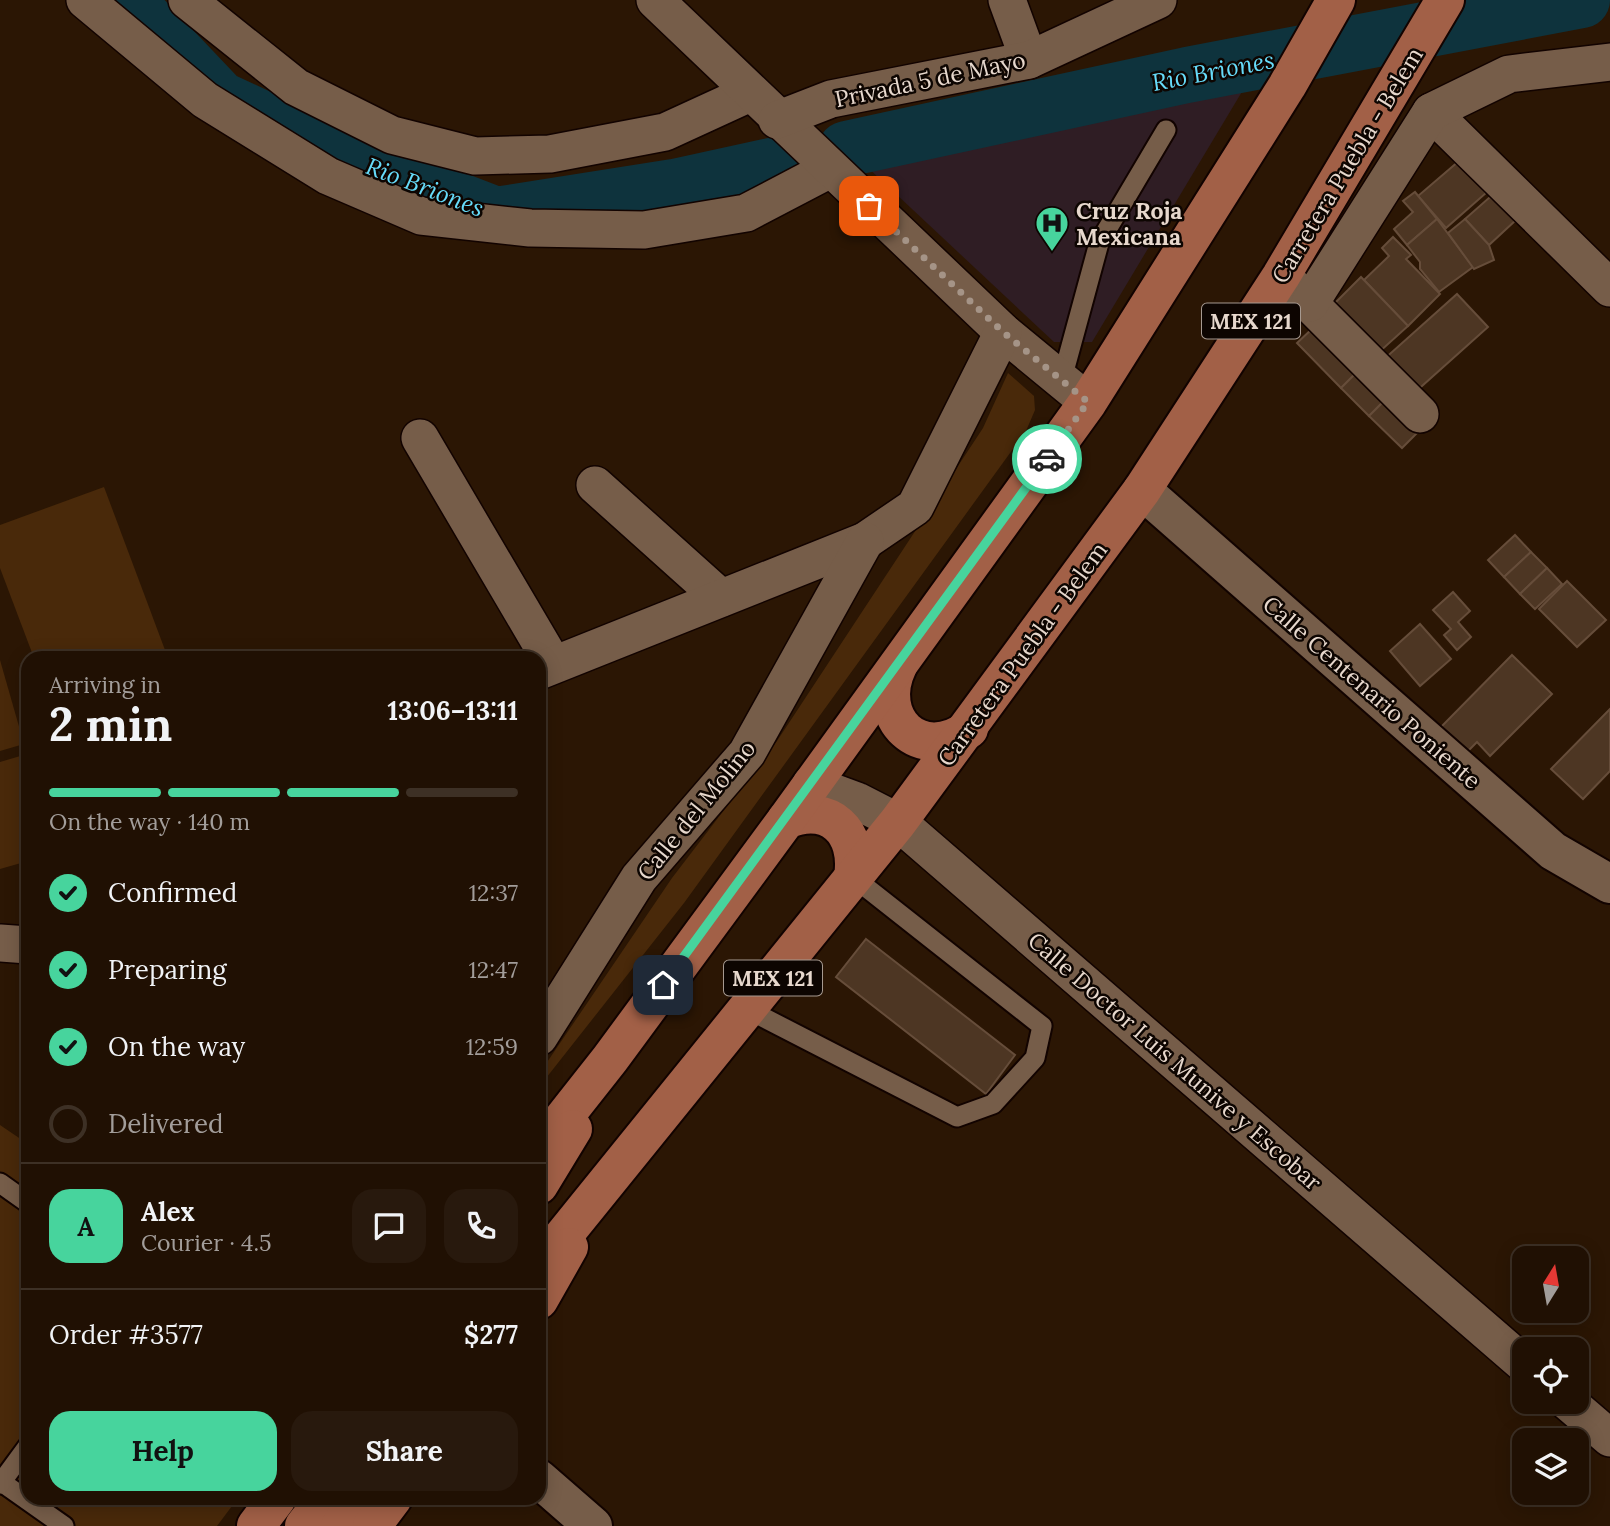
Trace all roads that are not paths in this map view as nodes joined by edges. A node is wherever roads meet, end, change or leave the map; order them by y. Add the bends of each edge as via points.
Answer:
1 (85, 0) edge
2 (187, 0) edge
3 (655, 0) edge
4 (1007, 0) edge
5 (1158, 0) edge
6 (1336, 0) edge
7 (1445, 0) edge
8 (1028, 60) junction
9 (1610, 62) edge
10 (750, 93) junction
11 (1431, 112) junction
12 (777, 120) junction
13 (1166, 130) dead end
14 (830, 169) junction
15 (1281, 276) junction
16 (1610, 288) edge
17 (1310, 303) junction
18 (1003, 332) junction
19 (1075, 390) junction
20 (1420, 414) dead end
21 (421, 439) dead end
22 (595, 485) dead end
23 (1142, 490) junction
24 (865, 541) junction
25 (721, 598) junction
26 (537, 651) edge
27 (898, 666) junction
28 (546, 667) edge
29 (969, 729) junction
30 (811, 784) junction
31 (786, 820) junction
32 (898, 822) junction
33 (853, 877) junction
34 (1610, 884) edge
35 (0, 943) edge
36 (21, 944) edge
37 (747, 1009) junction
38 (546, 1026) edge
39 (610, 1059) junction
40 (546, 1140) edge
41 (546, 1173) edge
42 (0, 1183) edge
43 (21, 1198) edge
44 (583, 1214) junction
45 (546, 1258) edge
46 (546, 1289) edge
47 (1512, 1354) edge
48 (1582, 1414) edge
49 (1610, 1438) edge
50 (21, 1455) edge
51 (0, 1483) edge
52 (546, 1485) edge
53 (21, 1497) edge
54 (33, 1505) edge
55 (272, 1505) edge
56 (320, 1505) edge
57 (354, 1505) edge
58 (388, 1505) edge
59 (64, 1526) edge
60 (256, 1526) edge
61 (304, 1526) edge
62 (340, 1526) edge
63 (372, 1526) edge
64 (593, 1526) edge

1 - 14 street via 205,100 328,176 421,216 530,228 644,230 746,213
2 - 10 street via 296,88 392,135 475,156 550,153 665,132
3 - 10 street
4 - 8 street
5 - 8 street, Privada 5 de Mayo
6 - 19 main road via 1287,86
7 - 15 main road, Carretera Puebla - Belem / MEX 121
8 - 12 street, Privada 5 de Mayo via 831,99
9 - 11 street via 1509,74
10 - 12 street
11 - 16 street
11 - 17 street
12 - 14 street
13 - 19 lane via 1099,243
14 - 18 street
15 - 17 street
15 - 23 main road, Carretera Puebla - Belem / MEX 121
17 - 20 street
18 - 19 street
18 - 24 street, Calle del Molino via 915,507
19 - 27 main road
21 - 26 street
22 - 25 street
23 - 29 main road, Carretera Puebla - Belem / MEX 121
23 - 34 street, Calle Centenario Poniente via 1553,851
24 - 25 street, Calle del Molino
24 - 38 street, Calle del Molino via 747,753 639,878
25 - 28 street, Calle del Molino
27 - 29 main road via 890,693 904,729 928,742 943,742
27 - 30 main road
29 - 32 main road, Carretera Puebla - Belem / MEX 121
30 - 31 main road
30 - 32 street, Calle Doctor Luis Munive y Escobar
31 - 33 main road via 814,813 840,825 854,849
31 - 39 main road
32 - 33 main road, Carretera Puebla - Belem / MEX 121
32 - 47 street, Calle Doctor Luis Munive y Escobar
33 - 37 main road, Carretera Puebla - Belem / MEX 121
33 - 37 lane via 1042,1026 1035,1058 993,1104 957,1117
35 - 36 street
37 - 44 main road, Carretera Puebla - Belem / MEX 121
39 - 40 main road
39 - 41 main road
42 - 43 lane
44 - 45 main road, Carretera Puebla - Belem / MEX 121
44 - 46 main road
48 - 49 street
50 - 51 lane
51 - 53 lane
52 - 64 street
54 - 59 lane
55 - 60 main road
56 - 61 main road
57 - 62 main road
58 - 63 main road

